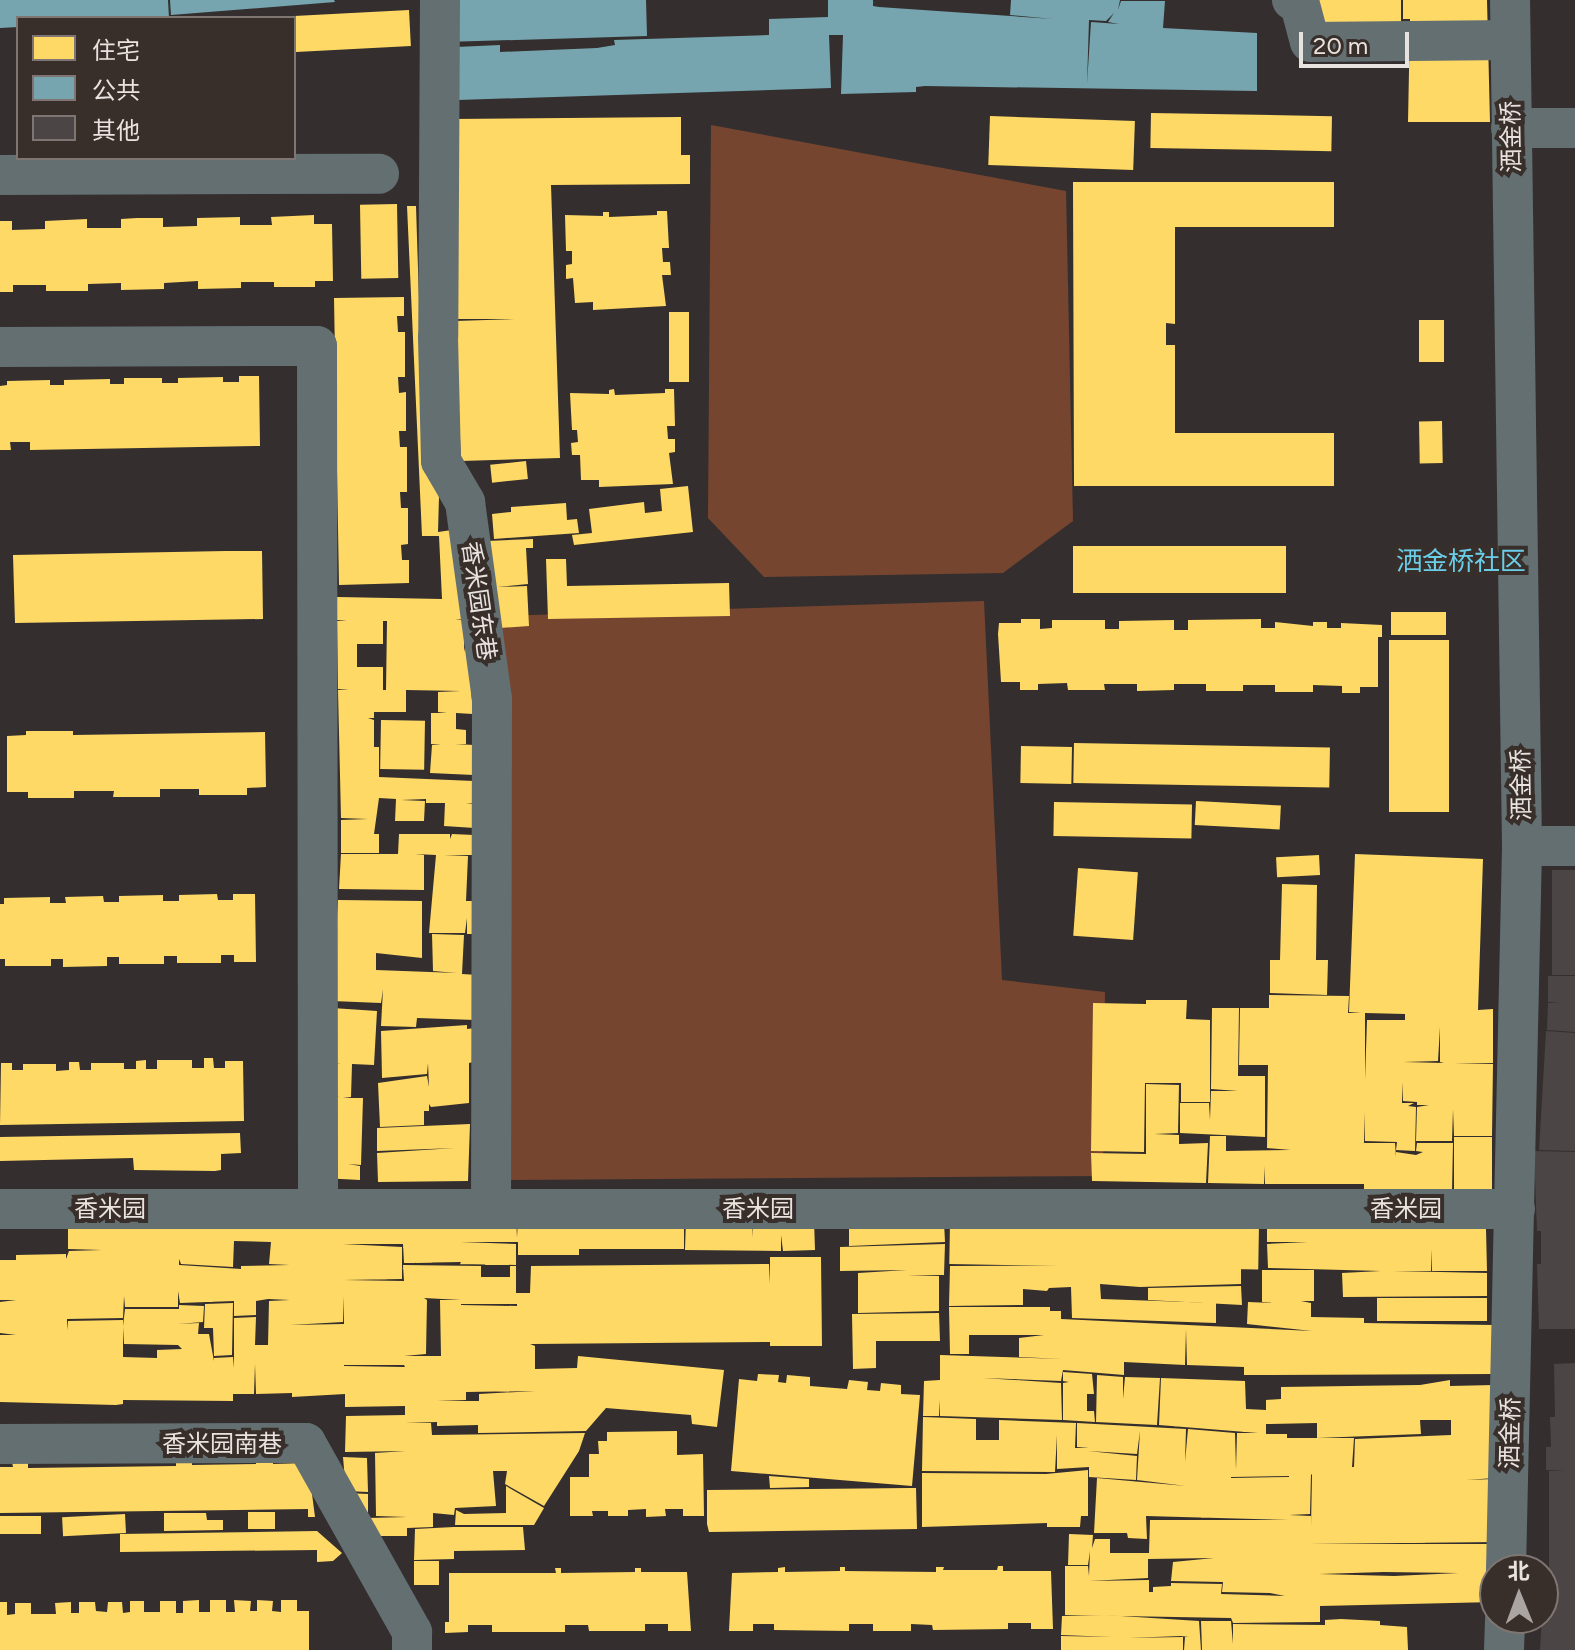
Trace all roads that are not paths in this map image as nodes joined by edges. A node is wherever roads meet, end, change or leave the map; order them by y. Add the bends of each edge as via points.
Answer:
1 (440, 0) edge
2 (1292, 0) edge
3 (1510, 0) edge
4 (1510, 40) junction
5 (1511, 128) junction
6 (1575, 128) edge
7 (379, 174) dead end
8 (0, 175) edge
9 (0, 347) edge
10 (1522, 846) junction
11 (1575, 846) edge
12 (0, 1209) edge
13 (318, 1209) junction
14 (491, 1209) junction
15 (1515, 1209) junction
16 (0, 1444) edge
17 (1506, 1554) edge
18 (412, 1650) edge

1 - 14 street, 香米园东巷 via 441,461 465,502 492,699
2 - 4 street via 1299,1 1310,42
3 - 4 street, 洒金桥
4 - 5 street, 洒金桥
5 - 6 street
5 - 10 street, 洒金桥
7 - 8 street
9 - 13 street via 317,346
10 - 11 street
10 - 15 street, 洒金桥
12 - 13 street, 香米园
13 - 14 street, 香米园
14 - 15 street, 香米园
15 - 17 street, 洒金桥
16 - 18 street, 香米园南巷 via 306,1443 412,1632

